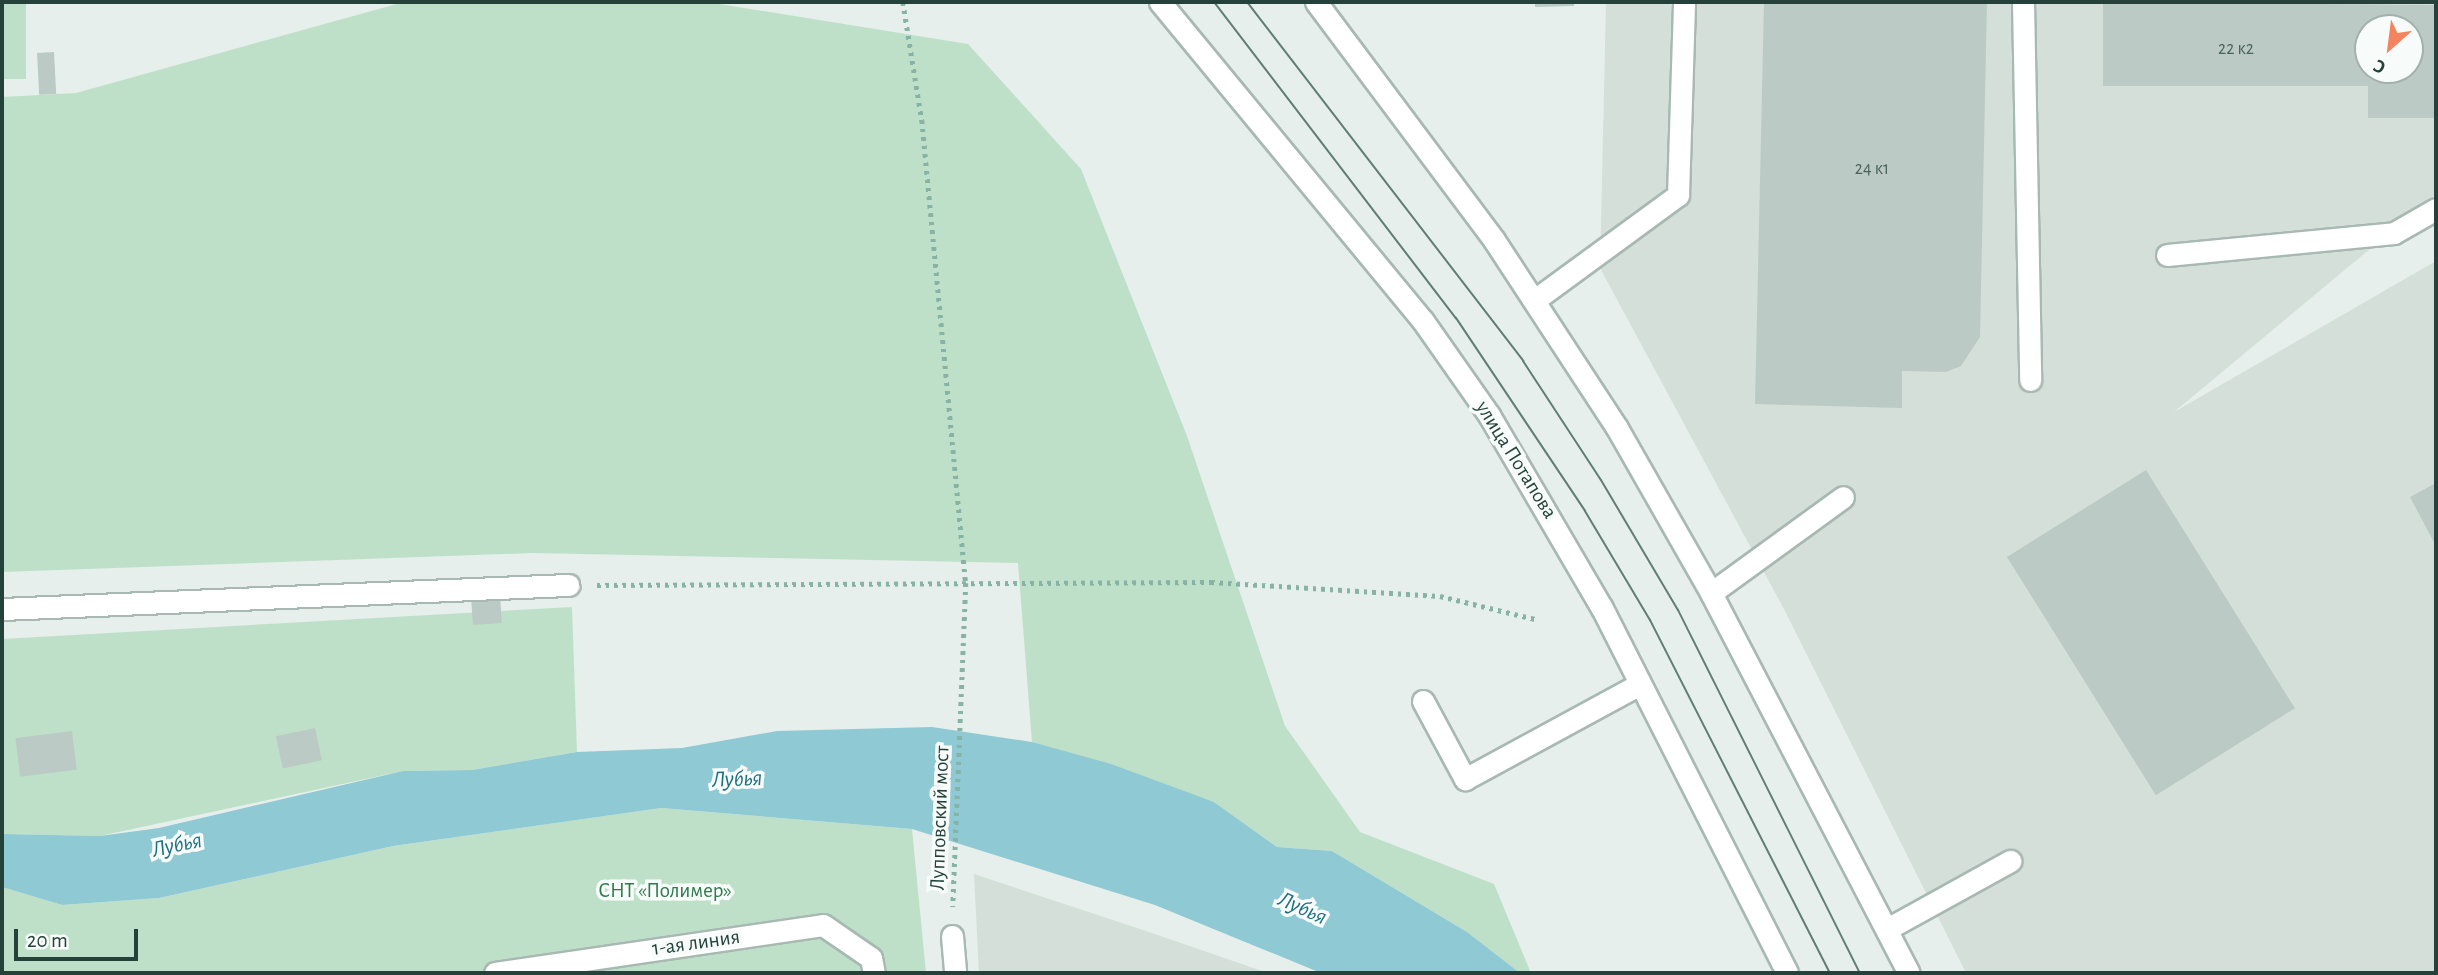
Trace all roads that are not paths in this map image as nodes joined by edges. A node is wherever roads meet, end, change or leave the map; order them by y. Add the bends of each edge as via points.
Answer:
1 (1160, 2) edge
2 (1684, 2) edge
3 (2023, 2) edge
4 (1325, 5) edge
5 (2436, 209) edge
6 (2167, 255) dead end
7 (1536, 299) junction
8 (2030, 380) dead end
9 (1843, 497) dead end
10 (569, 585) road end
11 (1711, 593) junction
12 (2, 609) edge
13 (1640, 684) junction
14 (1423, 701) dead end
15 (2010, 862) dead end
16 (1887, 929) junction
17 (952, 936) road end
18 (495, 973) edge
19 (874, 973) edge
20 (956, 973) edge
21 (1787, 973) edge
22 (1909, 973) edge

1 - 13 street, улица Потапова via 1438,341 1542,500
2 - 7 street via 1678,195
3 - 8 street
4 - 7 street
5 - 6 street via 2394,233
7 - 11 street
9 - 11 street
10 - 12 street
11 - 16 street
13 - 14 street via 1465,779
13 - 21 street, улица Потапова
15 - 16 street
16 - 22 street
17 - 20 street
18 - 19 street, 1-ая линия via 823,925 872,958

